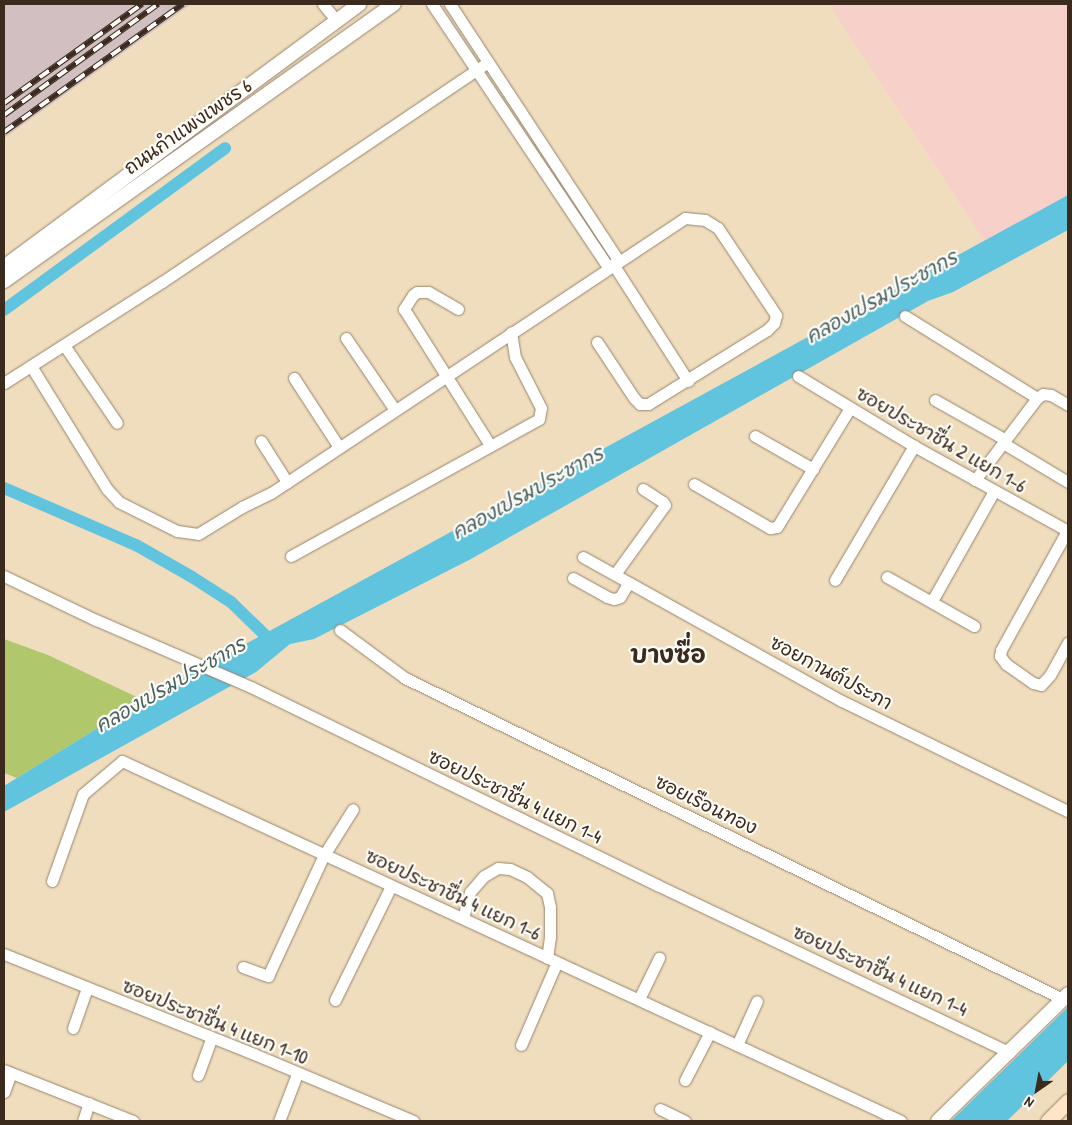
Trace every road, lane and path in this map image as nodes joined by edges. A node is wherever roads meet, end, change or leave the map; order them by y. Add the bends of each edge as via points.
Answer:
1 (323, 4) edge
2 (360, 4) edge
3 (394, 4) edge
4 (432, 4) edge
5 (450, 4) edge
6 (337, 21) junction
7 (488, 62) junction
8 (476, 70) junction
9 (613, 264) junction
10 (4, 267) edge
11 (4, 281) edge
12 (458, 310) dead end
13 (905, 316) dead end
14 (511, 332) junction
15 (346, 338) dead end
16 (597, 342) dead end
17 (64, 345) junction
18 (31, 366) junction
19 (447, 376) junction
20 (798, 376) dead end
21 (294, 378) dead end
22 (688, 381) junction
23 (4, 382) edge
24 (1037, 398) junction
25 (934, 400) dead end
26 (1068, 405) edge
27 (850, 408) junction
28 (395, 410) junction
29 (117, 423) dead end
30 (755, 436) dead end
31 (262, 441) dead end
32 (1004, 442) junction
33 (490, 446) junction
34 (914, 446) junction
35 (339, 448) junction
36 (813, 468) junction
37 (975, 480) junction
38 (288, 482) junction
39 (1068, 482) edge
40 (694, 484) dead end
41 (643, 489) dead end
42 (994, 491) junction
43 (1068, 531) edge
44 (291, 556) dead end
45 (583, 557) dead end
46 (615, 574) junction
47 (4, 576) edge
48 (887, 576) dead end
49 (573, 578) dead end
50 (835, 580) dead end
51 (629, 582) junction
52 (932, 601) junction
53 (974, 626) dead end
54 (340, 630) dead end
55 (1068, 643) edge
56 (353, 809) dead end
57 (1068, 811) edge
58 (324, 855) junction
59 (52, 882) dead end
60 (391, 886) junction
61 (463, 918) junction
62 (4, 954) edge
63 (659, 958) dead end
64 (552, 960) junction
65 (243, 967) dead end
66 (87, 988) junction
67 (1066, 996) edge
68 (335, 1000) dead end
69 (639, 1000) junction
70 (757, 1001) dead end
71 (73, 1028) dead end
72 (710, 1032) junction
73 (211, 1039) junction
74 (520, 1045) dead end
75 (738, 1045) junction
76 (1009, 1052) junction
77 (7, 1071) edge
78 (297, 1074) junction
79 (198, 1075) dead end
80 (685, 1080) dead end
81 (4, 1092) edge
82 (1068, 1101) edge
83 (89, 1103) junction
84 (660, 1109) dead end
85 (392, 1117) edge
86 (83, 1121) edge
87 (133, 1121) edge
88 (279, 1121) edge
89 (413, 1121) edge
90 (685, 1121) edge
91 (901, 1121) edge
92 (938, 1121) edge
93 (1048, 1121) edge

1 - 6 street
2 - 6 street, ถนนกำแพงเพชร 6
3 - 11 street, ถนนกำแพงเพชร 6
4 - 8 street
5 - 7 street
6 - 10 street, ถนนกำแพงเพชร 6
7 - 8 street
7 - 9 street
8 - 9 street
8 - 17 street
9 - 14 street
9 - 22 street
9 - 22 street via 685,218 705,220 718,228 771,305 776,315 767,330
12 - 19 street via 428,292 417,292 404,309
13 - 24 street
14 - 19 street
14 - 33 street via 515,357 541,414 539,419
15 - 28 street
16 - 22 street via 640,404 648,404
17 - 18 street
17 - 29 street
18 - 23 street
18 - 38 street via 107,489 119,502 177,531 198,534
19 - 28 street
19 - 33 street
20 - 27 street, ซอยประชาชื่น 2 แยก 1-6
21 - 35 street
24 - 26 street via 1043,394 1051,395
24 - 32 street
25 - 32 street
27 - 34 street, ซอยประชาชื่น 2 แยก 1-6
27 - 36 street
28 - 35 street
30 - 36 street
31 - 38 street
32 - 37 street
32 - 39 street
33 - 44 street
34 - 37 street, ซอยประชาชื่น 2 แยก 1-6
34 - 50 street
35 - 38 street
36 - 40 street via 777,527 770,528
37 - 42 street, ซอยประชาชื่น 2 แยก 1-6
41 - 46 street via 665,505
42 - 43 street, ซอยประชาชื่น 2 แยก 1-6
42 - 52 street
43 - 55 street via 1001,650 1002,660 1033,683 1041,684 1050,675
45 - 46 street, ซอยกานต์ประภา
46 - 51 street, ซอยกานต์ประภา
47 - 76 street, ซอยประชาชื่น 4 แยก 1-4 via 251,687 657,886
48 - 52 street
49 - 51 street via 614,599 620,597
51 - 57 street, ซอยกานต์ประภา via 842,701
52 - 53 street
54 - 67 street, ซอยเรือนทอง via 405,678
56 - 58 street
58 - 59 street, ซอยประชาชื่น 4 แยก 1-6 via 122,761 83,794
58 - 60 street, ซอยประชาชื่น 4 แยก 1-6
58 - 65 street via 268,976
60 - 61 street, ซอยประชาชื่น 4 แยก 1-6
60 - 68 street
61 - 64 street, ซอยประชาชื่น 4 แยก 1-6
61 - 64 street via 470,892 484,876 498,868 510,869 527,877 547,893
62 - 66 street, ซอยประชาชื่น 4 แยก 1-10
63 - 69 street
64 - 69 street, ซอยประชาชื่น 4 แยก 1-6
64 - 74 street
66 - 71 street
66 - 73 street, ซอยประชาชื่น 4 แยก 1-10
67 - 76 street
69 - 72 street, ซอยประชาชื่น 4 แยก 1-6
70 - 75 street
72 - 75 street, ซอยประชาชื่น 4 แยก 1-6
72 - 80 street
73 - 78 street, ซอยประชาชื่น 4 แยก 1-10
73 - 79 street
75 - 91 street, ซอยประชาชื่น 4 แยก 1-6
76 - 92 street
77 - 81 street
77 - 83 street
78 - 85 street, ซอยประชาชื่น 4 แยก 1-10
78 - 88 street
82 - 93 main road
83 - 86 street
83 - 87 street
84 - 90 street
85 - 89 street, ซอยประชาชื่น 4 แยก 1-10

